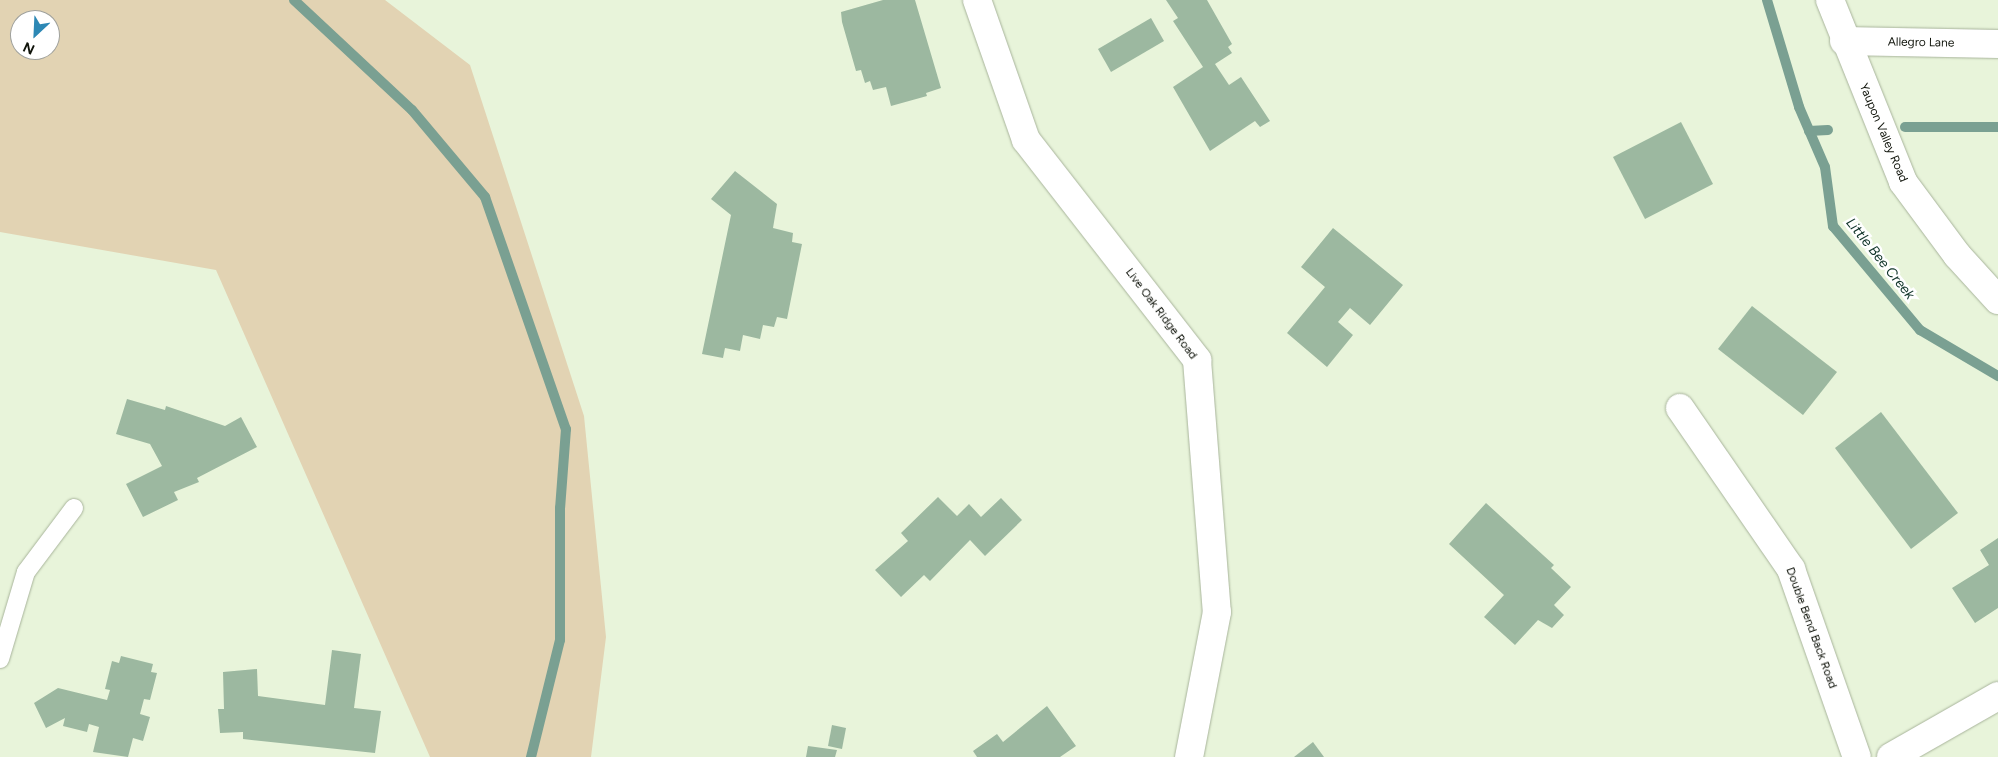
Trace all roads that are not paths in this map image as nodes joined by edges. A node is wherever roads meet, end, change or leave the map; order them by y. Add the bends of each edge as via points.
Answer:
1 (976, 0) edge
2 (1830, 0) edge
3 (1844, 41) junction
4 (1998, 44) edge
5 (1998, 300) edge
6 (1680, 408) dead end
7 (74, 508) dead end
8 (0, 659) edge
9 (1998, 696) edge
10 (1189, 757) edge
11 (1858, 757) edge
12 (1891, 757) edge

1 - 10 street, Live Oak Ridge Road via 1026,140 1197,360 1217,612
2 - 3 street, Yaupon Valley Road
3 - 4 street, Allegro Lane
3 - 5 street, Yaupon Valley Road via 1903,182 1957,255
6 - 11 street, Double Bend Back Road via 1791,568
7 - 8 lane via 26,572
9 - 12 street

